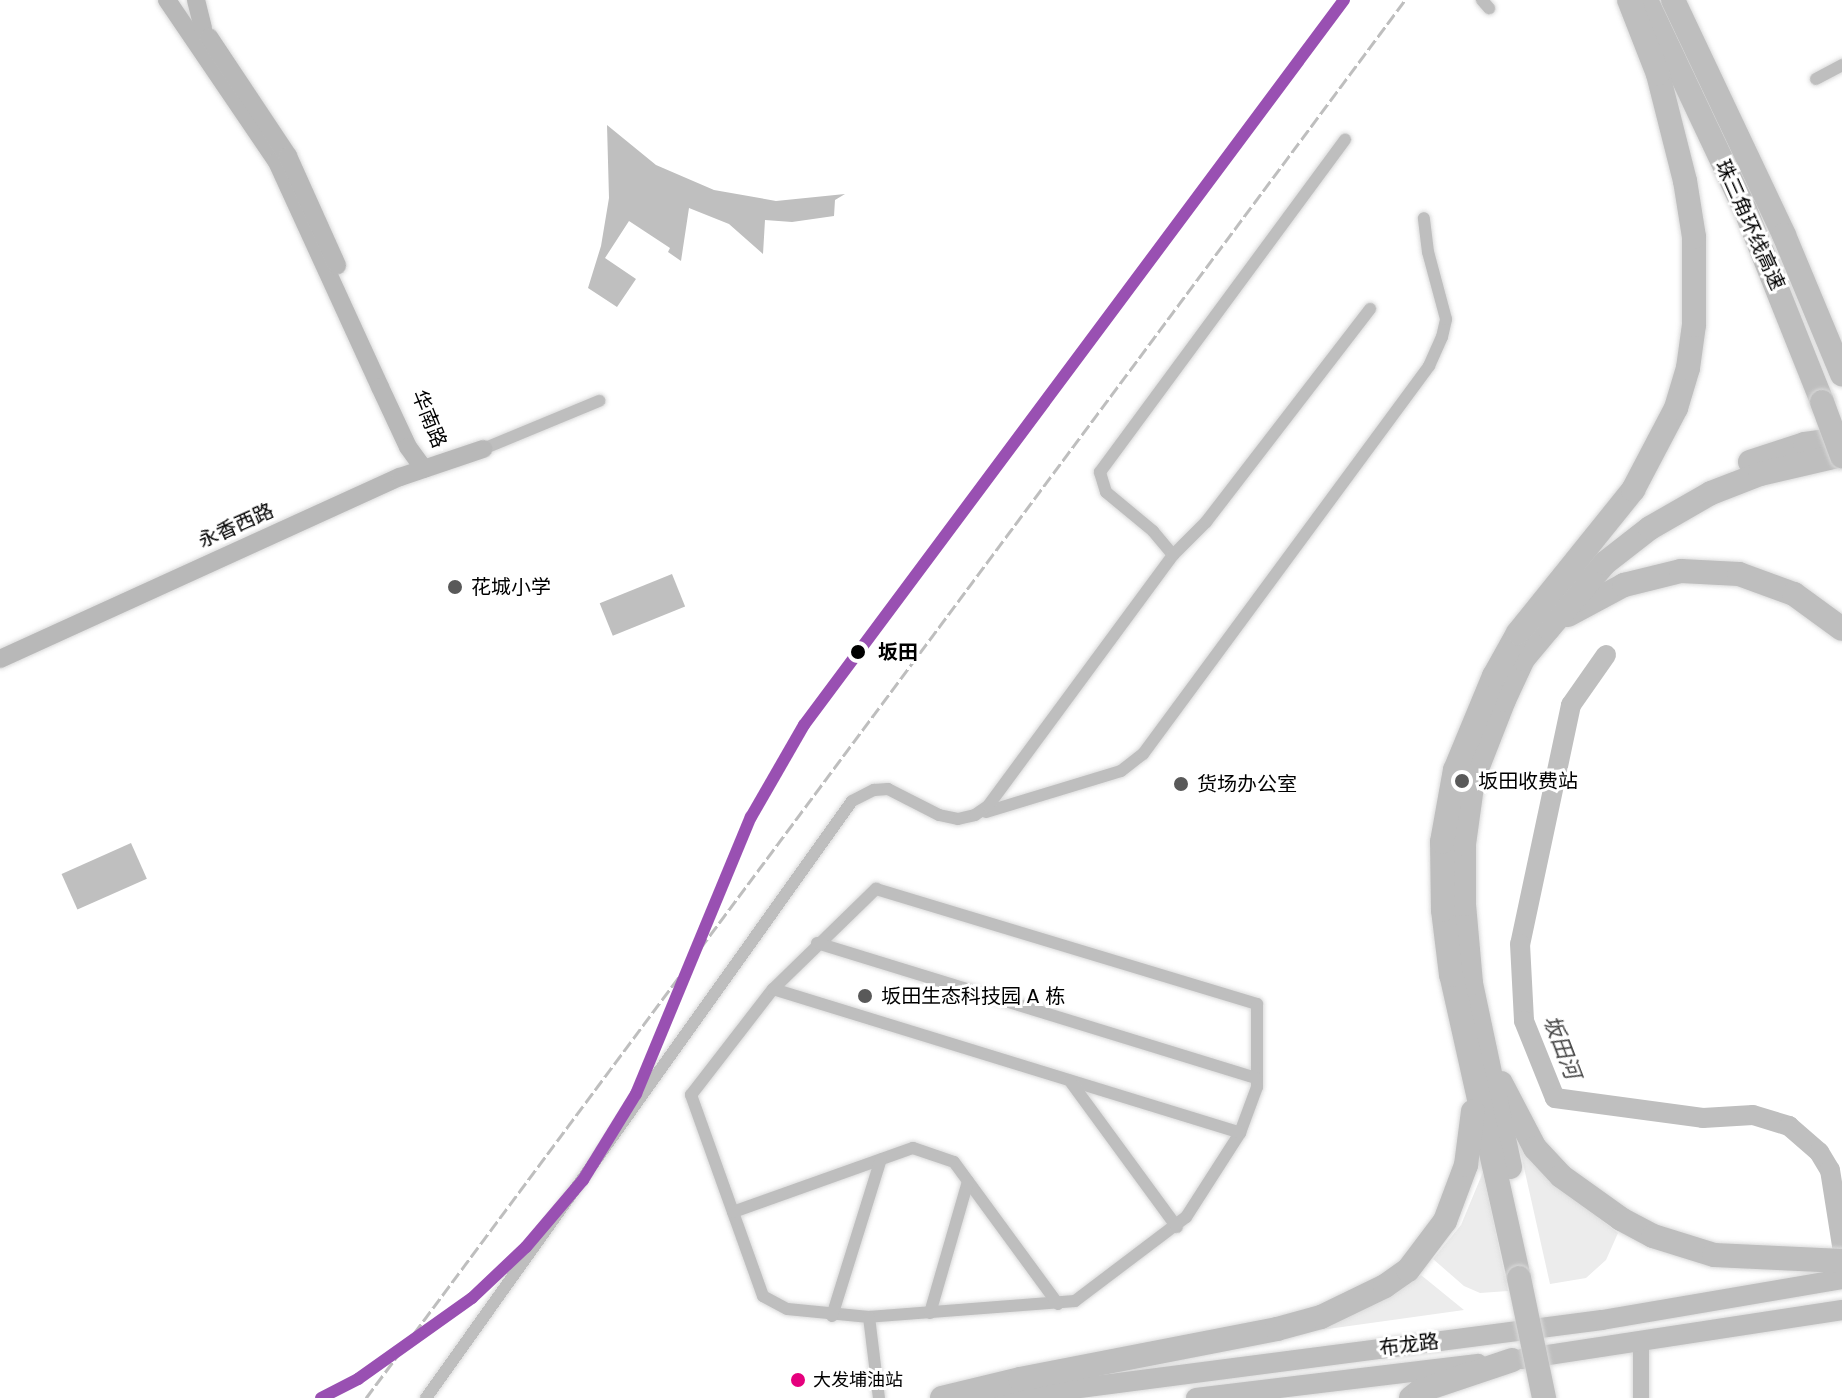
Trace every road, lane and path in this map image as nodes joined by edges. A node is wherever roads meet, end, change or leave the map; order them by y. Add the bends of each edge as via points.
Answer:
1 (167, 0) edge
2 (182, 0) edge
3 (196, 0) edge
4 (1629, 0) edge
5 (1646, 0) edge
6 (1673, 0) edge
7 (203, 28) junction
8 (1842, 65) edge
9 (1816, 79) dead end
10 (1345, 140) dead end
11 (1424, 218) dead end
12 (1370, 309) dead end
13 (1842, 374) edge
14 (599, 401) dead end
15 (1842, 439) edge
16 (483, 449) joint
17 (1842, 456) edge
18 (424, 469) junction
19 (1173, 555) junction
20 (1575, 562) junction
21 (1549, 628) junction
22 (1842, 629) edge
23 (4, 655) edge
24 (975, 815) junction
25 (817, 943) junction
26 (773, 989) junction
27 (1484, 1047) junction
28 (1257, 1078) junction
29 (1069, 1081) junction
30 (1474, 1084) junction
31 (1240, 1133) junction
32 (881, 1159) junction
33 (968, 1181) junction
34 (733, 1212) junction
35 (1177, 1227) junction
36 (1842, 1261) edge
37 (1527, 1278) junction
38 (1842, 1279) edge
39 (1058, 1304) junction
40 (1832, 1311) edge
41 (930, 1313) junction
42 (832, 1316) junction
43 (869, 1317) junction
44 (1641, 1341) junction
45 (1512, 1360) junction
46 (426, 1398) edge
47 (879, 1398) edge
48 (942, 1398) edge
49 (1003, 1398) edge
50 (1196, 1398) edge
51 (1411, 1398) edge
52 (1544, 1398) edge
53 (1558, 1398) edge
54 (1641, 1398) edge

1 - 18 main road, 华南路 via 277,162 408,447
2 - 7 main road, 华南路
3 - 7 main road
4 - 20 highway via 1658,74 1685,181 1694,237 1694,325 1688,368 1656,452 1633,490
5 - 17 highway, 珠三角环线高速, bridge via 1745,209
6 - 13 highway, 珠三角环线高速 via 1784,235
7 - 18 main road, 华南路 via 268,122 304,188 419,442
8 - 9 street
10 - 19 street via 1100,472 1106,492
11 - 24 street via 1446,319 1429,366 1143,754 1121,771
12 - 19 street via 1206,522
14 - 16 street
15 - 20 highway via 1805,444 1710,479
16 - 18 main road, 永香西路
17 - 21 highway via 1760,474 1711,493 1650,528 1605,563
18 - 23 main road, 永香西路
19 - 24 street via 999,794
20 - 30 highway via 1518,633 1455,770 1442,842 1443,910
21 - 22 highway via 1624,585 1681,571 1739,574 1794,594
21 - 27 highway via 1523,659 1473,779 1464,844 1464,904
24 - 46 street via 939,815 888,789 852,801
25 - 26 street
25 - 28 street
25 - 28 street via 876,889 1257,1004
26 - 29 street
26 - 34 street via 691,1095
27 - 36 highway via 1535,1148 1561,1176 1621,1219 1653,1236 1714,1255
27 - 37 highway
28 - 31 street
29 - 31 street
29 - 35 street
30 - 37 highway
30 - 48 highway via 1466,1165 1445,1221 1408,1270 1357,1301 1277,1329
31 - 35 street
32 - 33 street via 913,1148 954,1162
32 - 34 street
32 - 42 street
33 - 39 street
33 - 41 street
34 - 42 street via 763,1296 787,1309
35 - 39 street via 1075,1301
37 - 52 highway, bridge
37 - 53 highway
38 - 49 main road, 布龙路 via 1602,1320
39 - 41 street
40 - 44 main road, 布龙路
41 - 43 street
42 - 43 street
43 - 47 street
44 - 45 main road, 布龙路
44 - 54 street
45 - 50 main road, 布龙路
45 - 51 highway

